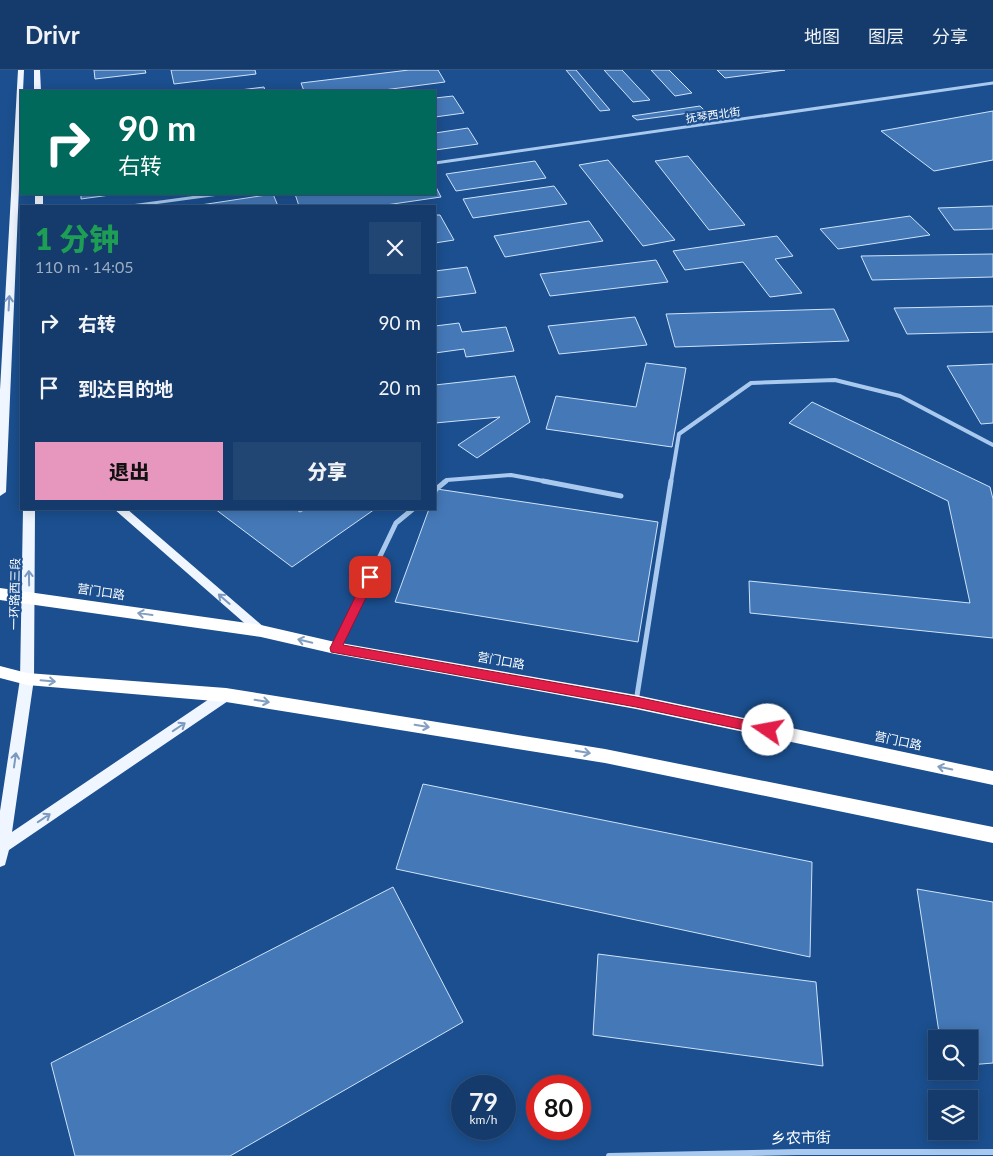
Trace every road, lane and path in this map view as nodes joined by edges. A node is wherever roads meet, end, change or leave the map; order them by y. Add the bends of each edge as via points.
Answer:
1 (37, 70) edge
2 (20, 73) edge
3 (993, 83) edge
4 (38, 90) edge
5 (436, 163) edge
6 (212, 195) edge
7 (138, 205) edge
8 (993, 445) edge
9 (436, 489) edge
10 (0, 492) edge
11 (620, 496) dead end
12 (28, 510) edge
13 (121, 510) edge
14 (412, 510) edge
15 (0, 594) edge
16 (29, 598) junction
17 (261, 631) junction
18 (336, 648) junction
19 (0, 672) edge
20 (26, 679) junction
21 (226, 695) junction
22 (636, 702) junction
23 (993, 778) edge
24 (993, 835) edge
25 (4, 845) junction
26 (0, 860) edge
27 (993, 1152) edge
28 (797, 1154) edge
29 (609, 1156) edge

1 - 4 main road
10 -> 2 main road
3 - 5 street, 抚琴西北街
6 - 7 street
8 - 22 street via 900,396 835,380 751,383 679,434
9 - 11 street via 447,480 511,475
16 -> 12 main road, 一环路西三段
17 -> 13 main road
14 - 18 street via 396,523
15 - 16 highway, 营门口路
17 -> 16 highway, 营门口路
16 - 20 main road, 一环路西三段
18 -> 17 highway, 营门口路
18 - 22 highway, 营门口路
19 - 20 highway
20 -> 21 highway
25 -> 20 main road, 一环路西三段
21 -> 24 highway via 605,756
25 -> 21 main road
23 -> 22 highway, 营门口路
25 - 26 main road, 一环路西三段
27 - 28 street, 乡农市街
28 - 29 street, 乡农市街

